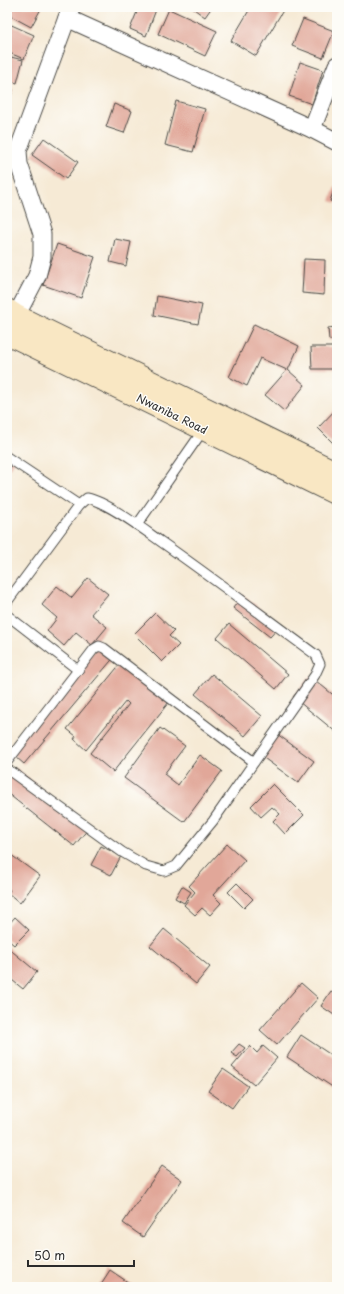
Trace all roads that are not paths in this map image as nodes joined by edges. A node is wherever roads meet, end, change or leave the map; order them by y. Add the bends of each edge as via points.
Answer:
1 (69, 12) edge
2 (337, 65) edge
3 (312, 129) junction
4 (337, 142) edge
5 (10, 320) edge
6 (204, 429) junction
7 (7, 457) edge
8 (337, 473) edge
9 (337, 494) edge
10 (79, 505) junction
11 (137, 525) junction
12 (7, 602) edge
13 (7, 615) edge
14 (78, 670) junction
15 (7, 762) edge
16 (254, 762) junction
17 (7, 769) edge

1 - 3 street
1 - 5 street via 18,151 19,164 42,234 42,257 37,276
2 - 3 street
3 - 4 street
5 - 6 main road, Nwaniba Road
5 - 8 main road
6 - 9 main road, Nwaniba Road
6 - 11 lane
7 - 10 lane
10 - 11 lane via 87,498 96,499
10 - 12 lane
11 - 16 lane via 316,655 320,664 315,675
13 - 14 lane
14 - 15 lane
14 - 16 lane via 94,649 99,646 104,648
16 - 17 lane via 213,821 176,866 164,871 146,866 122,852

